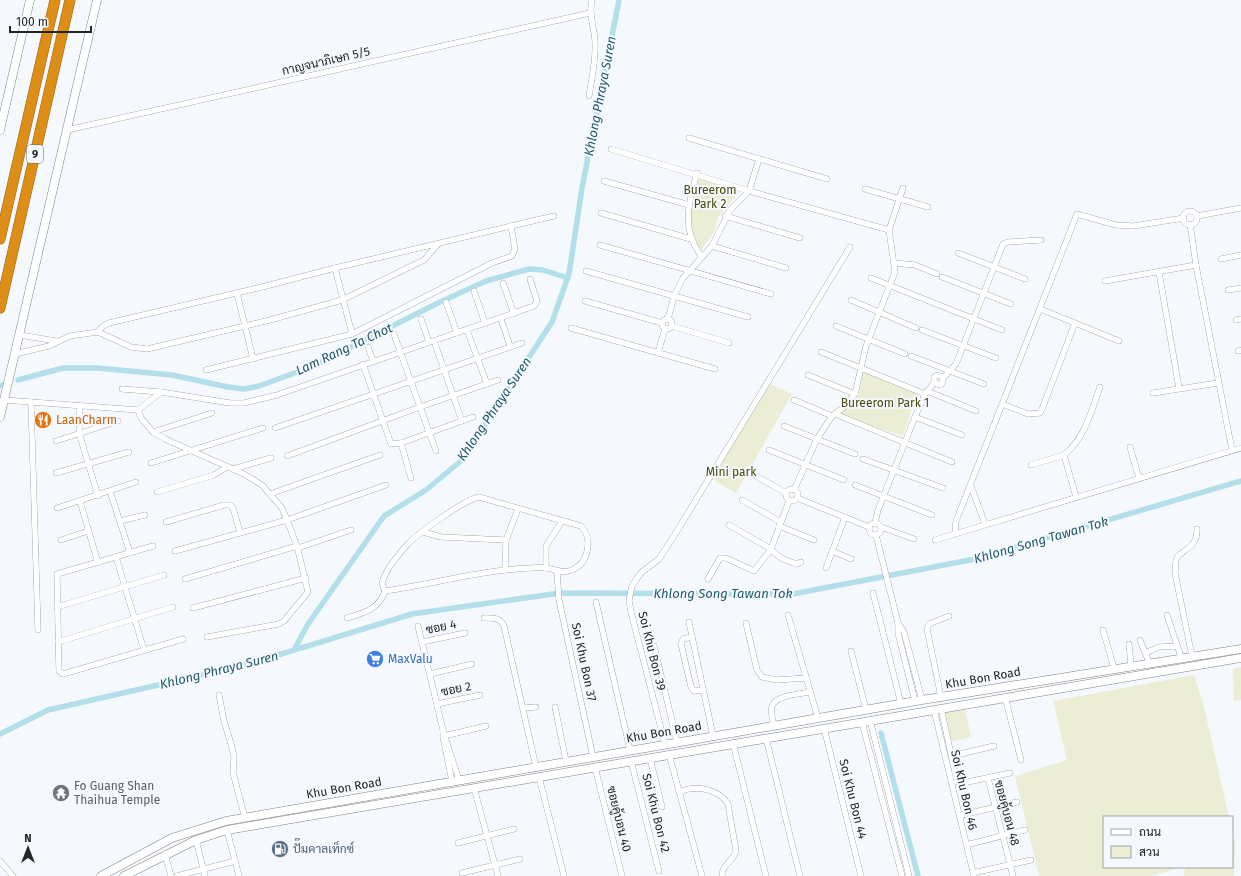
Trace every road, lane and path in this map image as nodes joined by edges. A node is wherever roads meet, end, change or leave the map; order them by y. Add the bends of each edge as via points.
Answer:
1 (30, 0) edge
2 (55, 0) edge
3 (70, 0) edge
4 (97, 0) edge
5 (592, 0) edge
6 (590, 13) junction
7 (589, 96) dead end
8 (0, 128) edge
9 (66, 130) junction
10 (689, 138) dead end
11 (612, 149) dead end
12 (759, 159) junction
13 (697, 173) junction
14 (827, 179) dead end
15 (604, 180) dead end
16 (903, 188) dead end
17 (865, 189) dead end
18 (749, 191) junction
19 (899, 199) junction
20 (689, 205) junction
21 (928, 207) dead end
22 (1241, 208) edge
23 (601, 212) dead end
24 (554, 216) dead end
25 (725, 216) junction
26 (1197, 216) junction
27 (1184, 218) junction
28 (1190, 224) junction
29 (511, 226) junction
30 (889, 230) junction
31 (800, 238) dead end
32 (0, 239) edge
33 (690, 239) junction
34 (1041, 240) dead end
35 (438, 244) junction
36 (600, 245) dead end
37 (712, 246) junction
38 (850, 248) dead end
39 (958, 253) dead end
40 (1241, 256) edge
41 (702, 257) junction
42 (1221, 259) dead end
43 (895, 263) junction
44 (1196, 266) junction
45 (994, 267) junction
46 (335, 268) junction
47 (786, 268) dead end
48 (689, 270) junction
49 (586, 271) dead end
50 (1159, 272) junction
51 (871, 278) dead end
52 (530, 279) dead end
53 (1025, 280) dead end
54 (1105, 281) dead end
55 (503, 283) dead end
56 (890, 285) junction
57 (1241, 288) edge
58 (1228, 290) dead end
59 (474, 291) dead end
60 (983, 292) junction
61 (237, 293) junction
62 (770, 294) dead end
63 (674, 296) junction
64 (342, 300) junction
65 (850, 300) dead end
66 (585, 301) dead end
67 (446, 302) dead end
68 (1011, 304) dead end
69 (0, 308) edge
70 (1040, 309) junction
71 (880, 312) junction
72 (514, 314) junction
73 (748, 317) dead end
74 (421, 319) dead end
75 (501, 319) junction
76 (973, 319) junction
77 (668, 320) junction
78 (1075, 323) junction
79 (486, 324) junction
80 (245, 325) junction
81 (664, 326) junction
82 (672, 326) junction
83 (836, 326) dead end
84 (571, 328) dead end
85 (916, 328) dead end
86 (468, 330) junction
87 (922, 330) dead end
88 (1002, 330) dead end
89 (98, 332) junction
90 (457, 333) junction
91 (352, 334) junction
92 (394, 334) dead end
93 (20, 335) junction
94 (33, 338) junction
95 (869, 338) junction
96 (1119, 341) dead end
97 (56, 342) junction
98 (432, 342) junction
99 (522, 343) dead end
100 (729, 343) dead end
101 (962, 345) junction
102 (510, 346) junction
103 (368, 347) dead end
104 (32, 350) junction
105 (400, 352) junction
106 (658, 352) junction
107 (821, 352) dead end
108 (15, 354) junction
109 (478, 358) junction
110 (996, 358) dead end
111 (253, 359) junction
112 (373, 361) junction
113 (363, 364) junction
114 (861, 367) junction
115 (444, 369) junction
116 (715, 369) dead end
117 (206, 370) dead end
118 (951, 371) junction
119 (808, 375) dead end
120 (498, 380) dead end
121 (411, 381) junction
122 (1218, 383) junction
123 (487, 384) junction
124 (984, 384) dead end
125 (1100, 387) dead end
126 (1179, 388) junction
127 (122, 389) dead end
128 (161, 392) junction
129 (926, 392) junction
130 (1153, 393) dead end
131 (373, 394) junction
132 (855, 394) junction
133 (454, 396) junction
134 (4, 400) junction
135 (794, 400) dead end
136 (31, 402) junction
137 (1002, 404) junction
138 (80, 406) junction
139 (420, 407) junction
140 (138, 410) junction
141 (976, 411) dead end
142 (212, 413) dead end
143 (833, 415) junction
144 (914, 416) junction
145 (0, 417) edge
146 (473, 417) dead end
147 (118, 421) dead end
148 (462, 421) junction
149 (382, 422) junction
150 (784, 426) dead end
151 (263, 428) dead end
152 (275, 428) dead end
153 (153, 432) junction
154 (429, 432) junction
155 (79, 433) junction
156 (962, 436) dead end
157 (817, 439) junction
158 (56, 441) dead end
159 (401, 443) junction
160 (904, 443) junction
161 (1130, 447) dead end
162 (1241, 448) edge
163 (192, 450) junction
164 (769, 450) dead end
165 (1232, 450) junction
166 (436, 451) dead end
167 (129, 452) dead end
168 (855, 454) dead end
169 (380, 455) dead end
170 (1064, 455) junction
171 (286, 456) dead end
172 (271, 458) dead end
173 (863, 459) dead end
174 (952, 462) dead end
175 (151, 463) dead end
176 (88, 464) junction
177 (805, 465) junction
178 (1031, 465) dead end
179 (226, 467) junction
180 (233, 469) junction
181 (894, 470) junction
182 (56, 474) dead end
183 (754, 475) dead end
184 (411, 478) dead end
185 (1139, 478) junction
186 (844, 480) dead end
187 (136, 482) dead end
188 (386, 485) dead end
189 (855, 485) dead end
190 (970, 486) junction
191 (943, 488) dead end
192 (794, 490) junction
193 (110, 492) junction
194 (157, 492) dead end
195 (786, 492) junction
196 (270, 494) junction
197 (98, 496) junction
198 (883, 496) junction
199 (1076, 497) junction
200 (797, 498) junction
201 (742, 500) dead end
202 (80, 501) junction
203 (789, 501) junction
204 (58, 508) dead end
205 (518, 509) junction
206 (145, 515) dead end
207 (932, 515) dead end
208 (846, 518) junction
209 (287, 520) junction
210 (120, 522) junction
211 (166, 522) dead end
212 (562, 522) junction
213 (875, 523) junction
214 (780, 524) junction
215 (985, 524) junction
216 (729, 525) dead end
217 (869, 527) junction
218 (881, 527) junction
219 (1196, 529) dead end
220 (351, 530) dead end
221 (88, 531) junction
222 (240, 532) junction
223 (423, 532) junction
224 (955, 533) junction
225 (876, 535) junction
226 (914, 539) dead end
227 (61, 540) dead end
228 (506, 540) junction
229 (814, 540) dead end
230 (935, 540) dead end
231 (153, 546) dead end
232 (297, 547) junction
233 (770, 550) junction
234 (175, 551) dead end
235 (832, 551) junction
236 (130, 553) junction
237 (116, 558) junction
238 (852, 559) dead end
239 (801, 562) dead end
240 (98, 563) junction
241 (546, 568) junction
242 (826, 568) dead end
243 (505, 570) junction
244 (557, 572) junction
245 (164, 576) dead end
246 (306, 578) junction
247 (185, 579) dead end
248 (708, 579) dead end
249 (125, 587) junction
250 (385, 591) junction
251 (873, 593) dead end
252 (596, 602) dead end
253 (57, 607) junction
254 (173, 607) dead end
255 (193, 608) dead end
256 (788, 615) dead end
257 (1167, 615) dead end
258 (949, 616) dead end
259 (134, 618) junction
260 (346, 618) dead end
261 (484, 618) dead end
262 (688, 622) dead end
263 (746, 623) dead end
264 (418, 626) dead end
265 (38, 630) dead end
266 (1103, 630) dead end
267 (465, 634) dead end
268 (207, 637) dead end
269 (691, 637) junction
270 (183, 639) dead end
271 (1140, 640) dead end
272 (58, 642) junction
273 (422, 642) junction
274 (1129, 644) dead end
275 (654, 646) dead end
276 (1177, 646) junction
277 (1241, 649) edge
278 (144, 650) junction
279 (1231, 651) junction
280 (851, 652) dead end
281 (1145, 653) junction
282 (1192, 656) junction
283 (1180, 658) junction
284 (1241, 658) edge
285 (1232, 660) junction
286 (1149, 662) junction
287 (472, 664) dead end
288 (1131, 665) junction
289 (1114, 668) junction
290 (430, 674) junction
291 (806, 678) junction
292 (703, 690) junction
293 (810, 692) junction
294 (219, 695) dead end
295 (480, 695) dead end
296 (941, 697) junction
297 (1005, 697) junction
298 (918, 701) junction
299 (437, 704) junction
300 (901, 704) junction
301 (536, 707) dead end
302 (555, 707) dead end
303 (524, 708) junction
304 (937, 709) junction
305 (866, 710) junction
306 (818, 718) junction
307 (866, 721) junction
308 (486, 726) dead end
309 (774, 726) junction
310 (824, 728) junction
311 (444, 734) junction
312 (713, 736) junction
313 (766, 738) junction
314 (678, 742) junction
315 (665, 744) junction
316 (733, 744) junction
317 (994, 746) dead end
318 (630, 750) junction
319 (669, 754) junction
320 (952, 756) junction
321 (593, 757) junction
322 (650, 758) junction
323 (1021, 760) dead end
324 (566, 761) junction
325 (631, 761) junction
326 (536, 766) junction
327 (595, 767) junction
328 (1010, 773) dead end
329 (539, 777) junction
330 (988, 778) junction
331 (456, 780) junction
332 (474, 788) junction
333 (679, 792) junction
334 (1017, 802) dead end
335 (310, 806) junction
336 (662, 807) dead end
337 (995, 807) junction
338 (311, 815) junction
339 (962, 815) dead end
340 (245, 818) junction
341 (514, 829) dead end
342 (227, 830) junction
343 (1025, 830) dead end
344 (487, 835) junction
345 (1002, 836) junction
346 (196, 840) junction
347 (458, 843) dead end
348 (970, 844) dead end
349 (165, 854) junction
350 (520, 859) dead end
351 (1032, 860) dead end
352 (0, 861) edge
353 (235, 861) junction
354 (495, 865) junction
355 (1009, 865) junction
356 (203, 869) junction
357 (659, 871) dead end
358 (462, 873) dead end
359 (975, 874) edge
360 (13, 876) edge
361 (101, 876) edge
362 (124, 876) edge
363 (171, 876) edge
364 (177, 876) edge
365 (205, 876) edge
366 (239, 876) edge
367 (498, 876) edge
368 (564, 876) edge
369 (622, 876) edge
370 (702, 876) edge
371 (722, 876) edge
372 (766, 876) edge
373 (800, 876) edge
374 (860, 876) edge
375 (902, 876) edge
376 (909, 876) edge
377 (1013, 876) edge

1 - 8 main road
2 - 32 highway, 9
3 - 69 highway, 9
4 - 9 main road
5 - 6 street
6 - 7 street via 595,43
6 - 9 street, กาญจนาภิเษก 5/5
9 - 93 main road
10 - 12 street
11 - 13 street
12 - 14 street
12 - 18 street
13 - 18 street
13 - 20 street
15 - 20 street
16 - 19 street
17 - 19 street
18 - 25 street via 735,202
18 - 30 street
19 - 21 street
19 - 30 street
20 - 33 street
22 - 26 street
23 - 33 street
24 - 29 street
25 - 31 street
25 - 37 street
26 - 27 street via 1193,211 1189,211
26 - 28 street via 1196,222
27 - 28 street via 1185,222
27 - 70 street via 1133,226 1116,225 1077,214
28 - 44 street
29 - 35 street
29 - 91 street via 515,249 512,256 492,263
30 - 43 street
33 - 41 street
34 - 45 street via 1005,243
35 - 46 street
35 - 64 street via 424,260
36 - 48 street
37 - 41 street
37 - 47 street
38 - 315 street, Soi Khu Bon 39 via 659,559 642,572 632,586 629,600 631,612
39 - 45 street
40 - 42 street
41 - 48 street
43 - 56 street
43 - 60 street via 914,265
44 - 50 street
44 - 122 street
45 - 53 street
45 - 60 street
46 - 61 street
46 - 64 street
48 - 62 street
48 - 63 street
49 - 63 street
50 - 54 street
50 - 126 street
51 - 56 street
52 - 72 street via 536,305
55 - 72 street
56 - 71 street
56 - 76 street
57 - 58 street
59 - 79 street
60 - 68 street
60 - 76 street
61 - 80 street
61 - 89 street via 109,323
63 - 73 street
63 - 77 street
64 - 80 street
64 - 91 street
65 - 71 street
66 - 81 street
67 - 90 street
70 - 78 street
70 - 137 street
71 - 85 street
71 - 95 street
72 - 75 street
74 - 98 street
75 - 79 street
75 - 102 street
76 - 88 street
76 - 101 street
77 - 81 street via 664,320
77 - 82 street
78 - 96 street
78 - 137 street via 1040,413 1028,414
79 - 86 street
80 - 89 street via 147,349 131,347
80 - 111 street
81 - 82 street
81 - 106 street
82 - 100 street
83 - 95 street
84 - 106 street
86 - 90 street
86 - 109 street
87 - 101 street
89 - 97 street via 70,336
90 - 98 street
91 - 111 street
92 - 105 street
93 - 94 street
93 - 108 main road
94 - 97 street
94 - 104 street
95 - 114 street
95 - 118 street
97 - 104 street
98 - 105 street
98 - 115 street
99 - 102 street
101 - 110 street
101 - 118 street
102 - 109 street
103 - 112 street
104 - 108 street
105 - 112 street
105 - 121 street
106 - 116 street
107 - 114 street
108 - 134 main road
109 - 115 street
109 - 123 street
111 - 117 street
112 - 113 street
113 - 128 street via 277,395 244,403 220,402
113 - 131 street
114 - 129 street
114 - 132 street
115 - 121 street
115 - 133 street
118 - 124 street
118 - 129 street via 943,378 940,375 936,376 933,379 934,383
119 - 132 street
120 - 123 street
121 - 131 street
121 - 139 street
122 - 126 street
122 - 165 street
123 - 133 street
125 - 170 street via 1083,432
126 - 130 street
127 - 128 street
128 - 140 street
129 - 141 street
129 - 144 street
131 - 149 street
131 - 152 street
132 - 143 street
133 - 139 street
133 - 148 street
134 - 136 street
134 - 145 main road
135 - 143 street
136 - 138 street
136 - 265 street
137 - 190 street
138 - 140 street
138 - 155 street
139 - 149 street
139 - 154 street
140 - 153 street via 141,418
142 - 153 street
143 - 157 street
143 - 160 street
144 - 156 street
144 - 160 street
146 - 148 street
147 - 155 street
148 - 154 street
149 - 159 street via 390,443
149 - 171 street
150 - 157 street
151 - 163 street
153 - 163 street
154 - 159 street
154 - 166 street
155 - 158 street
155 - 176 street
157 - 168 street
157 - 177 street
159 - 184 street
160 - 174 street
160 - 181 street
161 - 185 street
162 - 165 street
163 - 175 street
163 - 179 street
164 - 177 street
165 - 185 street
167 - 176 street
169 - 196 street
170 - 178 street
170 - 199 street
172 - 180 street
173 - 181 street
176 - 182 street
176 - 197 street
177 - 186 street
177 - 192 street
179 - 180 street
179 - 194 street via 214,475
180 - 196 street via 262,485
181 - 191 street
181 - 198 street
183 - 195 street
185 - 199 street
187 - 193 street
188 - 209 street
189 - 198 street
190 - 215 street
190 - 224 street via 956,521
192 - 195 street via 789,489
192 - 200 street
193 - 197 street
193 - 210 street
195 - 203 street
196 - 209 street via 282,508
197 - 202 street
198 - 207 street
198 - 213 street
199 - 215 street
200 - 203 street
200 - 208 street
201 - 214 street
202 - 204 street
202 - 221 street
203 - 214 street
205 - 212 street
205 - 223 street via 485,498 473,498
205 - 228 street
206 - 210 street
208 - 217 street
208 - 235 street
209 - 222 street
209 - 232 street
210 - 236 street
211 - 222 street via 230,505
212 - 241 street via 546,546
212 - 244 street via 576,524 585,531 588,549 576,568
213 - 217 street
213 - 218 street
214 - 229 street
214 - 233 street
215 - 224 street
216 - 233 street
217 - 225 street via 871,534
218 - 225 street via 880,533
218 - 226 street
219 - 282 street via 1195,542 1178,556 1175,565
220 - 232 street
221 - 227 street
221 - 240 street
222 - 234 street
223 - 228 street via 441,537
223 - 250 street via 406,545 384,576 382,584
224 - 230 street
225 - 298 street via 898,623 898,633
228 - 243 street
231 - 236 street
232 - 246 street
232 - 247 street
233 - 239 street via 776,556 790,562
233 - 248 street via 754,571 726,558 720,558
235 - 238 street
235 - 242 street
236 - 237 street
237 - 240 street
237 - 249 street
240 - 253 street via 57,574
241 - 243 street
241 - 244 street
243 - 250 street
244 - 321 street, Soi Khu Bon 37 via 559,600
245 - 249 street
246 - 255 street
246 - 268 street via 308,593 279,624
249 - 253 street
249 - 259 street
250 - 260 street via 382,600 373,608
251 - 300 street
252 - 318 street
253 - 272 street
254 - 259 street
256 - 291 street
257 - 276 street
258 - 296 street via 929,624 927,629
259 - 272 street
259 - 278 street
261 - 303 street via 496,618 502,622
262 - 269 street
263 - 291 street via 757,670 762,677 777,680
264 - 273 street
266 - 289 street
267 - 273 street, ซอย 4
269 - 292 street
269 - 292 street via 683,639 681,644 691,687 694,691
270 - 278 street
271 - 281 street
272 - 278 street via 58,670 62,674
273 - 290 street
274 - 288 street
275 - 314 street
276 - 281 street via 1159,647
276 - 283 street
277 - 279 main road, Khu Bon Road
279 - 282 main road, Khu Bon Road
279 - 285 main road
280 - 305 street
281 - 286 street
282 - 283 main road, Khu Bon Road
283 - 286 main road, Khu Bon Road
284 - 285 main road, Khu Bon Road
285 - 297 main road, Khu Bon Road
286 - 288 main road, Khu Bon Road
287 - 290 street
288 - 289 main road, Khu Bon Road
289 - 296 main road, Khu Bon Road
290 - 299 street
291 - 293 street
292 - 312 street
293 - 306 street
293 - 309 street via 782,698 774,703 771,709
294 - 340 street via 234,757 233,773
295 - 299 street, ซอย 2
296 - 298 main road, Khu Bon Road
297 - 304 main road, Khu Bon Road
297 - 323 street
298 - 300 main road, Khu Bon Road
299 - 311 street
300 - 305 main road, Khu Bon Road
301 - 303 street
302 - 324 street
303 - 326 street
304 - 307 main road, Khu Bon Road
304 - 320 street
304 - 359 street, Soi Khu Bon 46
305 - 306 main road, Khu Bon Road
306 - 309 main road, Khu Bon Road
307 - 310 main road, Khu Bon Road
307 - 375 street
307 - 376 street
308 - 311 street
309 - 312 main road, Khu Bon Road
310 - 313 main road, Khu Bon Road
310 - 374 street, Soi Khu Bon 44
311 - 331 street
312 - 314 main road, Khu Bon Road
313 - 316 main road, Khu Bon Road
313 - 373 street
314 - 315 main road, Khu Bon Road
315 - 318 main road, Khu Bon Road
316 - 319 main road, Khu Bon Road
316 - 372 street
317 - 320 street
318 - 321 main road, Khu Bon Road
319 - 322 main road, Khu Bon Road
319 - 333 street
320 - 330 street via 959,783
321 - 324 main road, Khu Bon Road
322 - 325 main road, Khu Bon Road
322 - 336 street
324 - 326 main road, Khu Bon Road
325 - 327 main road, Khu Bon Road
325 - 357 street, Soi Khu Bon 42
326 - 331 main road, Khu Bon Road
327 - 329 main road, Khu Bon Road
327 - 369 street, ซอยคู้บอน 40
328 - 330 street
329 - 332 main road, Khu Bon Road
329 - 368 street
330 - 337 street, ซอยคู้บอน 48
331 - 335 main road, Khu Bon Road
332 - 338 main road, Khu Bon Road
332 - 344 street
333 - 370 street
333 - 371 street via 693,787 706,789 728,804 736,851 724,865
334 - 337 street
335 - 338 main road
335 - 340 main road, Khu Bon Road
337 - 339 street
337 - 345 street, ซอยคู้บอน 48
338 - 342 main road, Khu Bon Road
340 - 361 main road, Khu Bon Road via 226,821 172,838
341 - 344 street
342 - 346 main road, Khu Bon Road
342 - 353 street
343 - 345 street
344 - 347 street
344 - 354 street
345 - 348 street
345 - 355 street, ซอยคู้บอน 48
346 - 349 main road, Khu Bon Road
346 - 356 street
349 - 362 main road, Khu Bon Road
349 - 363 street
350 - 354 street
351 - 355 street
352 - 360 street
353 - 356 street
353 - 366 street
354 - 358 street
354 - 367 street
355 - 359 street
355 - 377 street, ซอยคู้บอน 48
356 - 364 street
356 - 365 street

